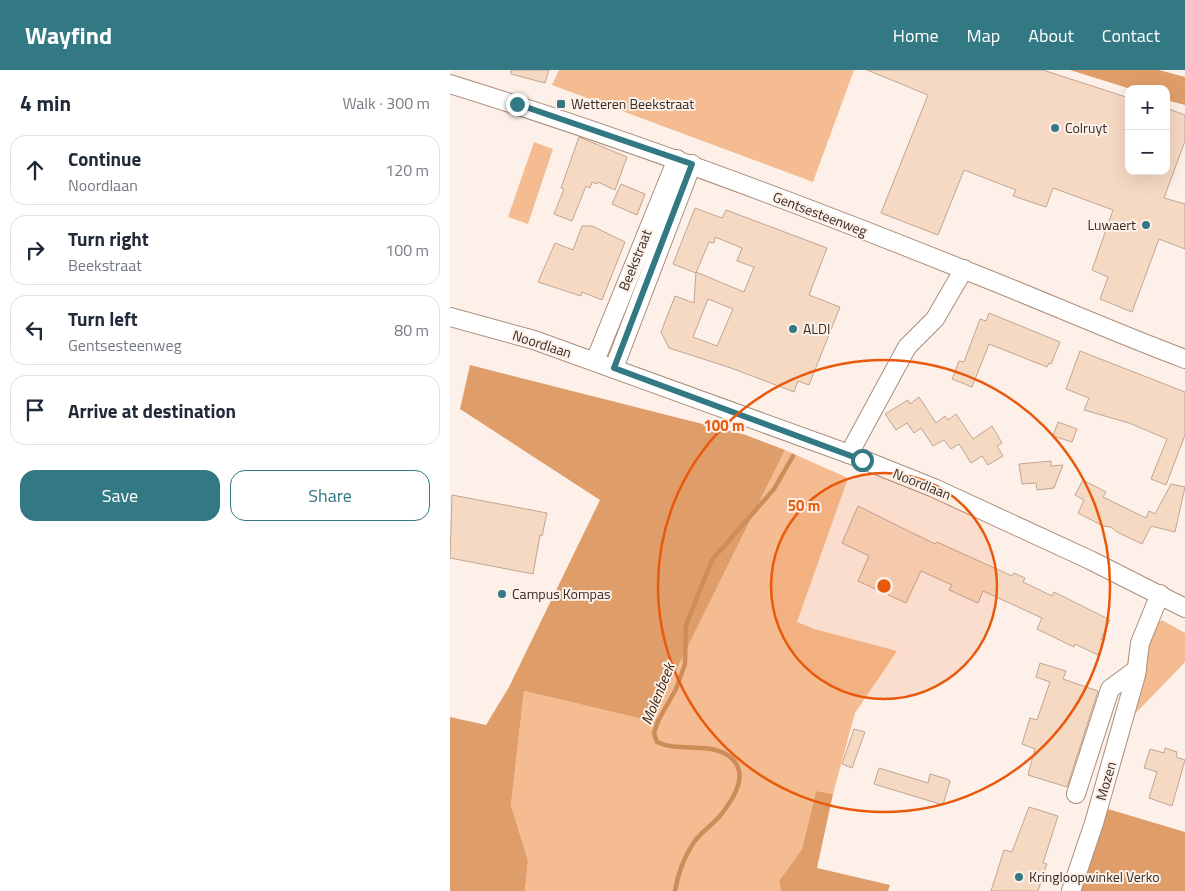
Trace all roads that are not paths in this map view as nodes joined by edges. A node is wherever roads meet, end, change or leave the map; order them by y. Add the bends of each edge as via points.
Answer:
1 (450, 84) edge
2 (684, 162) junction
3 (964, 269) junction
4 (450, 317) edge
5 (1185, 359) edge
6 (595, 361) junction
7 (614, 368) junction
8 (849, 454) junction
9 (1160, 594) junction
10 (1185, 608) edge
11 (1137, 669) junction
12 (1076, 794) dead end
13 (1071, 891) edge

1 - 2 street, Gentsesteenweg
2 - 3 street, Gentsesteenweg
2 - 6 street, Beekstraat
2 - 7 street, Beekstraat
3 - 5 street, Gentsesteenweg
3 - 8 street via 935,319 897,363
4 - 6 street, Noordlaan
6 - 7 street, Noordlaan
7 - 8 street, Noordlaan
8 - 9 street, Noordlaan via 934,488
9 - 10 street, Noordlaan
9 - 11 street, Mozen via 1140,643
11 - 12 street, Mozen via 1110,689
11 - 13 street, Mozen via 1094,823

